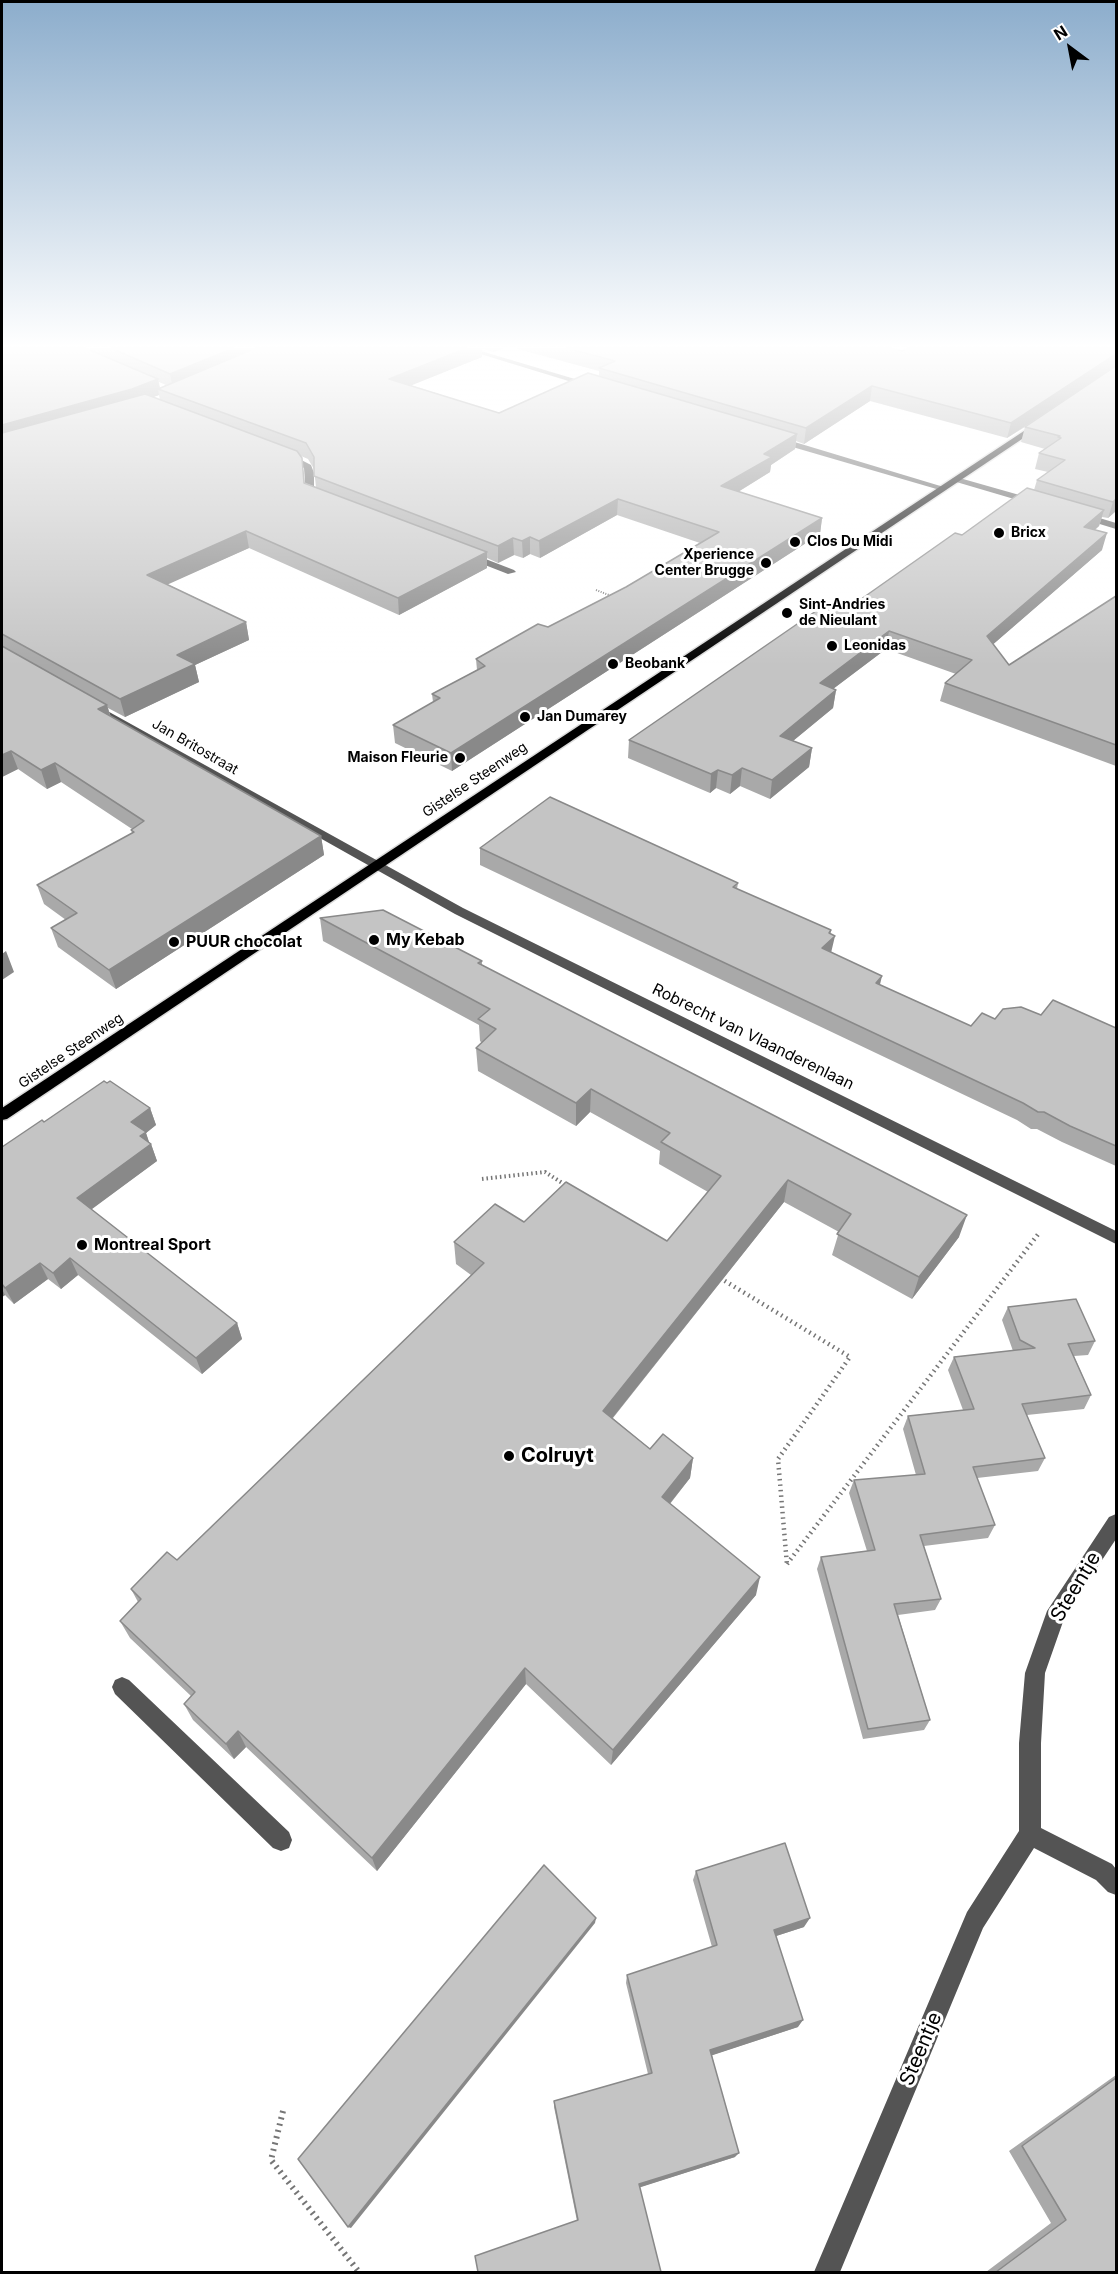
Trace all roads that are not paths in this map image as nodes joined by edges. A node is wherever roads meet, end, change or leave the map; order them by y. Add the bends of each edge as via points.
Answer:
1 (281, 454) edge
2 (828, 454) edge
3 (994, 454) edge
4 (956, 479) junction
5 (943, 488) junction
6 (329, 503) edge
7 (1039, 503) edge
8 (1070, 513) edge
9 (1116, 526) edge
10 (458, 552) edge
11 (511, 572) dead end
12 (80, 699) edge
13 (375, 865) junction
14 (2, 1115) edge
15 (1116, 1238) edge
16 (1116, 1523) edge
17 (122, 1687) dead end
18 (1030, 1834) junction
19 (281, 1840) dead end
20 (1116, 1884) edge
21 (827, 2272) edge

1 - 6 street via 304,463 310,473 310,495
2 - 5 street
3 - 4 main road, Gistelse Steenweg
4 - 5 main road, Gistelse Steenweg
4 - 7 street
5 - 13 main road, Gistelse Steenweg
8 - 9 street
10 - 11 street
12 - 13 street, Jan Britostraat
13 - 14 main road, Gistelse Steenweg
13 - 15 street, Robrecht van Vlaanderenlaan
16 - 18 street, Steentje via 1057,1611 1035,1673
17 - 19 street
18 - 20 street via 1104,1872
18 - 21 street, Steentje via 975,1920

